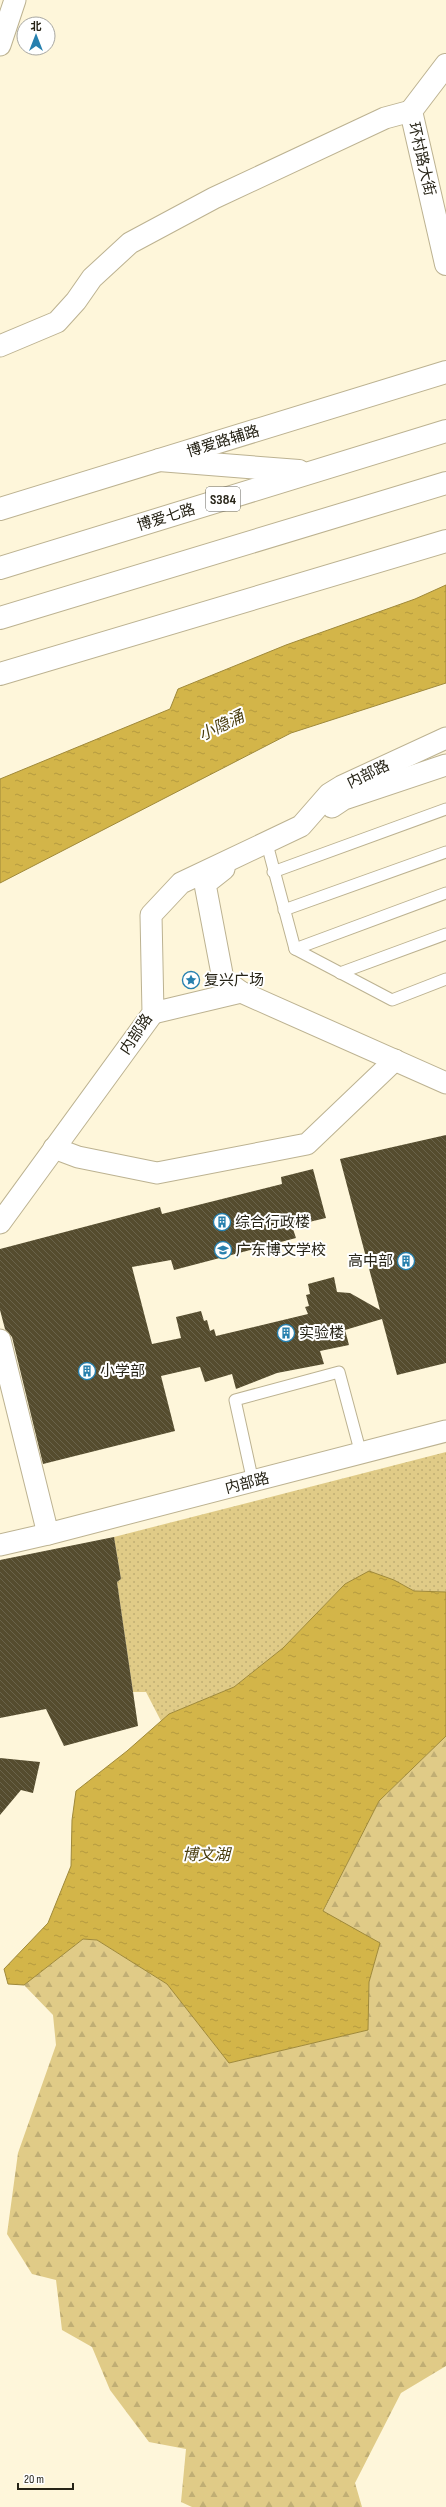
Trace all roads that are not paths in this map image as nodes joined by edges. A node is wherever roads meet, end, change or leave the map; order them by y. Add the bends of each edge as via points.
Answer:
1 (15, 0) edge
2 (0, 45) edge
3 (446, 65) edge
4 (411, 111) junction
5 (446, 264) edge
6 (0, 346) edge
7 (446, 372) edge
8 (446, 431) edge
9 (159, 460) junction
10 (313, 472) junction
11 (446, 482) edge
12 (394, 498) junction
13 (446, 498) edge
14 (0, 510) edge
15 (446, 541) edge
16 (0, 568) edge
17 (0, 618) edge
18 (0, 674) edge
19 (446, 738) edge
20 (446, 765) edge
21 (446, 809) edge
22 (301, 826) junction
23 (267, 844) junction
24 (446, 852) edge
25 (241, 855) junction
26 (274, 872) junction
27 (446, 893) edge
28 (284, 910) junction
29 (446, 934) edge
30 (295, 949) junction
31 (340, 973) junction
32 (446, 979) edge
33 (241, 992) junction
34 (153, 1013) junction
35 (395, 1060) junction
36 (446, 1083) edge
37 (54, 1148) junction
38 (0, 1223) edge
39 (0, 1340) edge
40 (446, 1431) edge
41 (361, 1454) junction
42 (253, 1482) junction
43 (48, 1534) junction
44 (0, 1545) edge

1 - 2 street
3 - 4 main road, 环村路大街
4 - 5 main road, 环村路大街
4 - 6 street via 378,121 214,198 130,243 92,278 57,322
7 - 9 main road, 博爱路辅路
8 - 10 main road, 博爱七路 / S384
9 - 10 main road
9 - 14 main road, 博爱路辅路
10 - 16 main road, 博爱七路 / S384
11 - 12 main road
12 - 13 main road
12 - 17 main road
15 - 18 main road
19 - 22 street, 内部路 via 336,790
20 - 22 street, 内部路 via 344,799
21 - 26 lane
22 - 23 street, 内部路
23 - 25 street, 内部路
23 - 26 lane
24 - 28 lane
25 - 33 street, 内部路 via 205,884 223,979
25 - 34 street, 内部路 via 181,883 152,915
26 - 28 lane
27 - 30 lane
28 - 30 lane
29 - 31 lane
30 - 31 lane
31 - 32 lane via 392,1000
33 - 34 street
33 - 35 street, 内部路
34 - 37 street, 内部路
35 - 36 street, 内部路
35 - 37 street via 307,1144 157,1173 78,1157
37 - 38 street, 内部路
39 - 43 street
40 - 41 street, 内部路
41 - 42 street, 内部路
41 - 42 lane via 339,1372 235,1400
42 - 43 street, 内部路
43 - 44 street, 内部路

